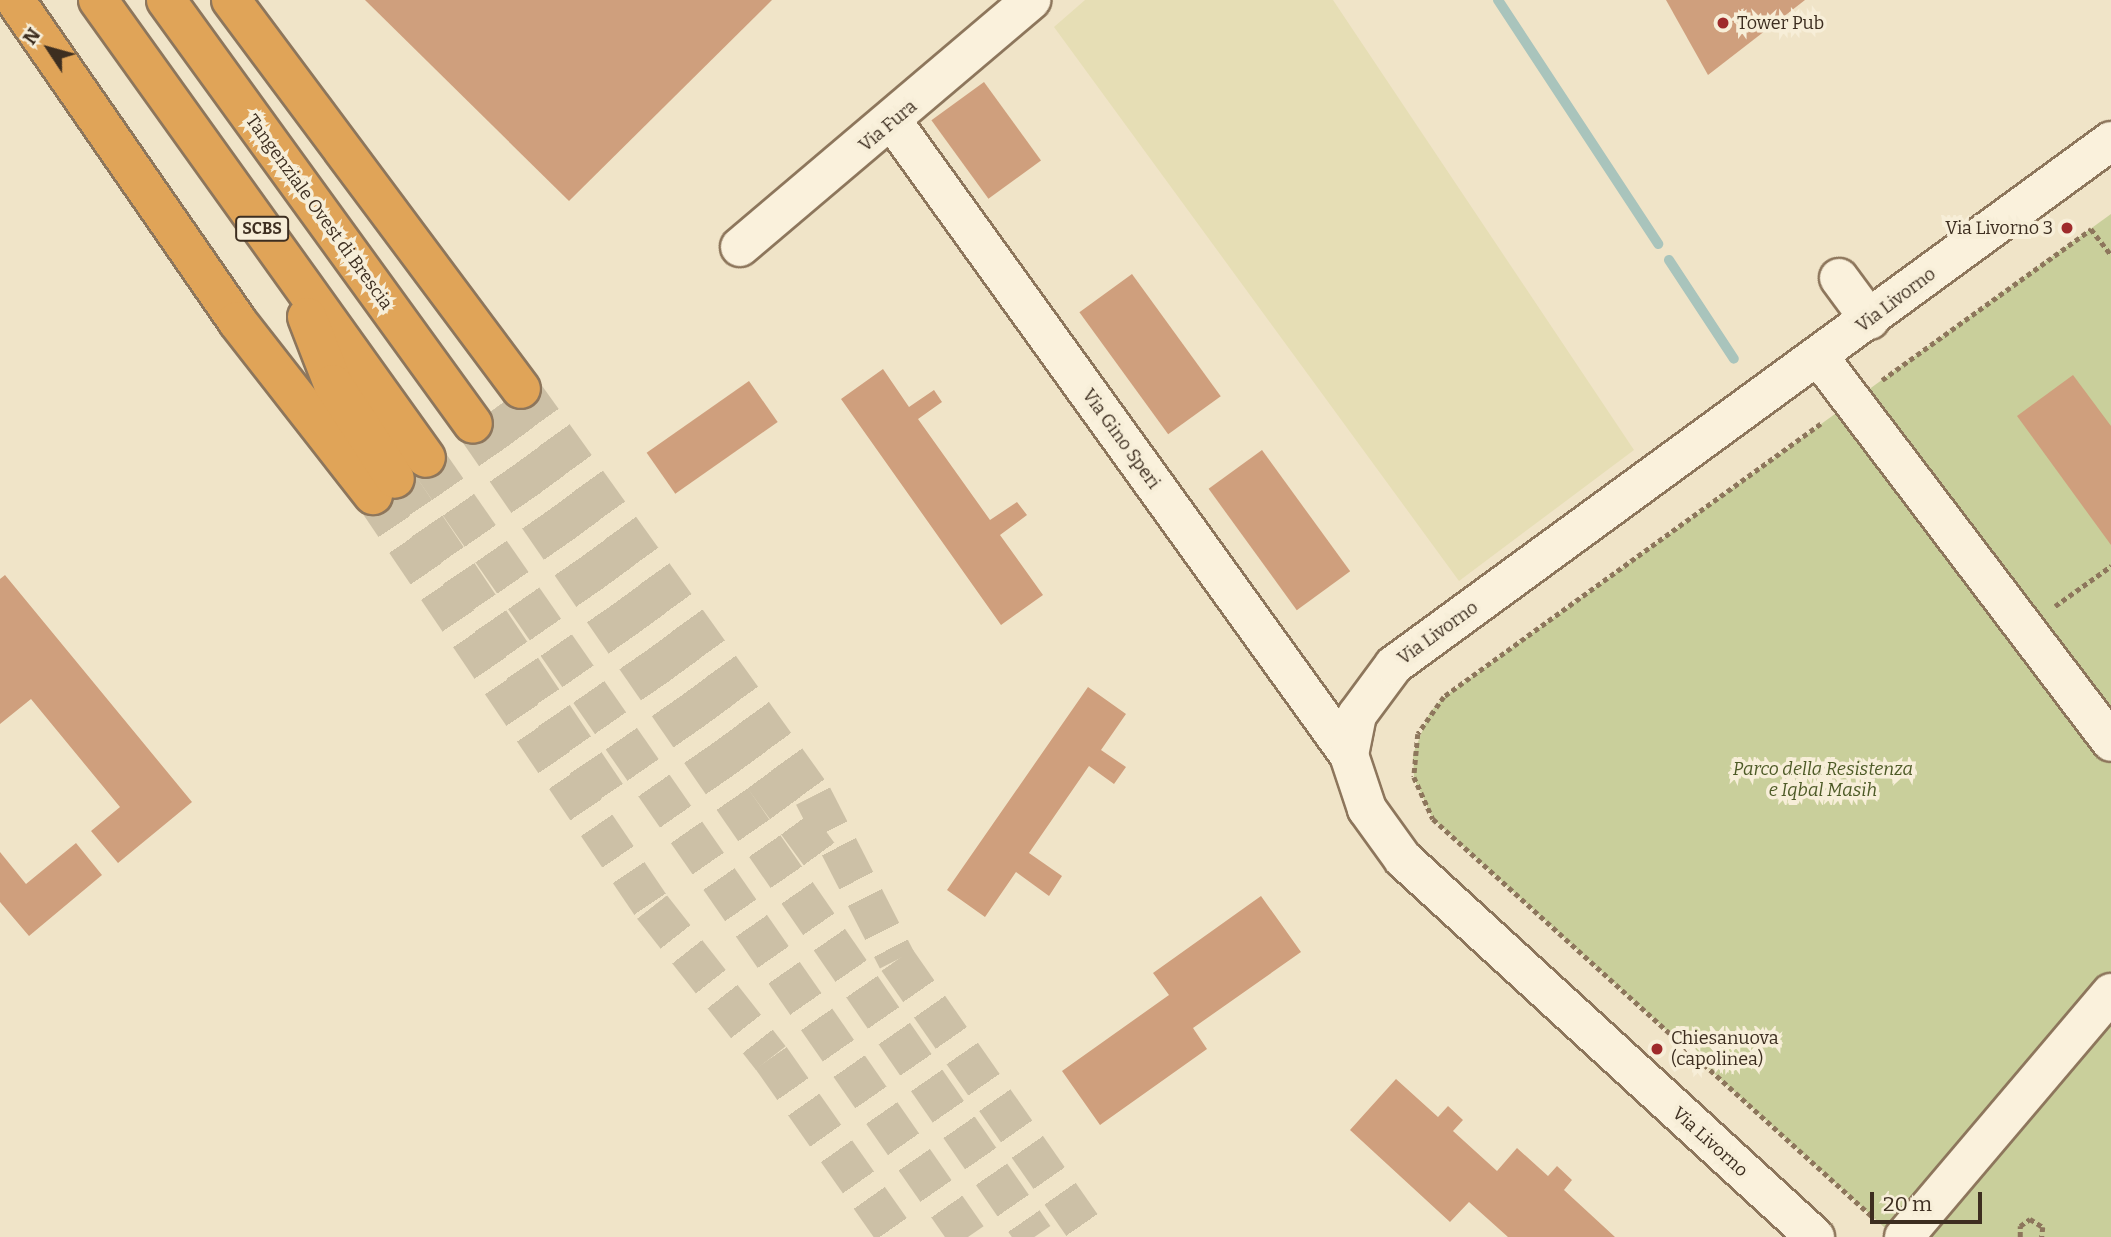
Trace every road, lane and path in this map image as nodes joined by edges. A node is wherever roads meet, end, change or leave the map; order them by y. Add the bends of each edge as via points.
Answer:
1 (15, 0) edge
2 (98, 0) edge
3 (166, 0) edge
4 (231, 0) edge
5 (1031, 0) edge
6 (893, 122) junction
7 (2111, 141) edge
8 (740, 247) dead end
9 (2111, 255) edge
10 (1839, 278) dead end
11 (1870, 320) junction
12 (1819, 357) junction
13 (1874, 386) dead end
14 (1831, 417) dead end
15 (2111, 566) edge
16 (2045, 613) dead end
17 (2111, 742) edge
18 (1349, 755) junction
19 (2111, 993) edge
20 (1867, 1211) dead end
21 (1815, 1237) edge
22 (1904, 1237) edge
23 (2020, 1237) edge
24 (2042, 1237) edge

1 - 2 highway, SCBS via 237,320 398,477 333,384 284,260
3 - 4 highway, Tangenziale Ovest di Brescia via 326,220 419,310 496,407
5 - 6 street, Via Fura
6 - 8 street, Via Fura
6 - 18 street, Via Gino Speri
7 - 11 street, Via Livorno
9 - 13 path via 2091,229
10 - 11 street
11 - 12 street, Via Livorno
12 - 17 street
12 - 18 street, Via Livorno via 1394,665 1357,715
14 - 20 path via 1444,697 1430,712 1413,754 1414,778 1433,819
15 - 16 path
18 - 21 street, Via Livorno via 1367,809 1403,859
19 - 22 street
23 - 24 path via 2020,1226 2034,1219 2043,1227

